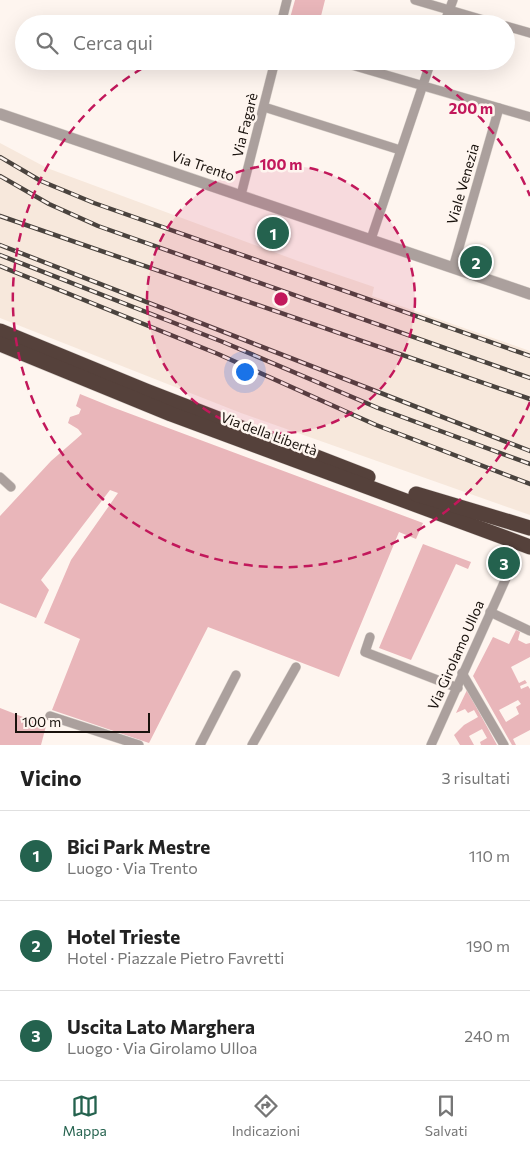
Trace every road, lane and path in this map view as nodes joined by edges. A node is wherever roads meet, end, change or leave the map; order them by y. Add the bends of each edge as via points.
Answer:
1 (287, 0) edge
2 (415, 0) edge
3 (452, 0) edge
4 (449, 10) junction
5 (283, 15) edge
6 (447, 15) edge
7 (466, 15) edge
8 (515, 29) edge
9 (530, 33) edge
10 (273, 70) edge
11 (370, 70) edge
12 (429, 70) edge
13 (426, 86) junction
14 (264, 107) junction
15 (499, 108) junction
16 (0, 114) edge
17 (530, 116) edge
18 (400, 150) junction
19 (241, 195) junction
20 (370, 239) junction
21 (453, 268) junction
22 (530, 294) edge
23 (0, 331) edge
24 (0, 344) edge
25 (0, 477) edge
26 (11, 487) dead end
27 (426, 497) junction
28 (530, 528) edge
29 (530, 535) edge
30 (530, 547) edge
31 (506, 576) dead end
32 (490, 612) junction
33 (530, 631) edge
34 (370, 637) dead end
35 (296, 667) dead end
36 (462, 673) junction
37 (236, 675) dead end
38 (458, 688) junction
39 (50, 716) dead end
40 (139, 745) edge
41 (200, 745) edge
42 (252, 745) edge
43 (431, 745) edge
44 (504, 745) edge

1 - 5 street
2 - 4 street
3 - 4 street
4 - 6 street
4 - 7 street
8 - 9 street
10 - 14 street, Via Fagarè
11 - 13 street
12 - 13 street
13 - 15 street
13 - 18 street
14 - 18 street
14 - 19 street, Via Fagarè
15 - 17 street
15 - 21 street, Viale Venezia
16 - 19 street, Via Trento
18 - 20 street
19 - 20 street, Via Trento
20 - 21 street, Via Trento
21 - 22 street, Via Trento
23 - 27 highway, Via della Libertà via 146,391
24 - 30 highway, Via della Libertà via 171,414
25 - 26 street
27 - 28 highway, Via della Libertà
27 - 29 highway
31 - 32 street, Via Girolamo Ulloa
32 - 33 street
32 - 36 street, Via Girolamo Ulloa
34 - 38 street via 365,652
35 - 42 street
36 - 38 street, Via Girolamo Ulloa
36 - 44 street
37 - 41 street
38 - 43 street, Via Girolamo Ulloa
39 - 40 street

